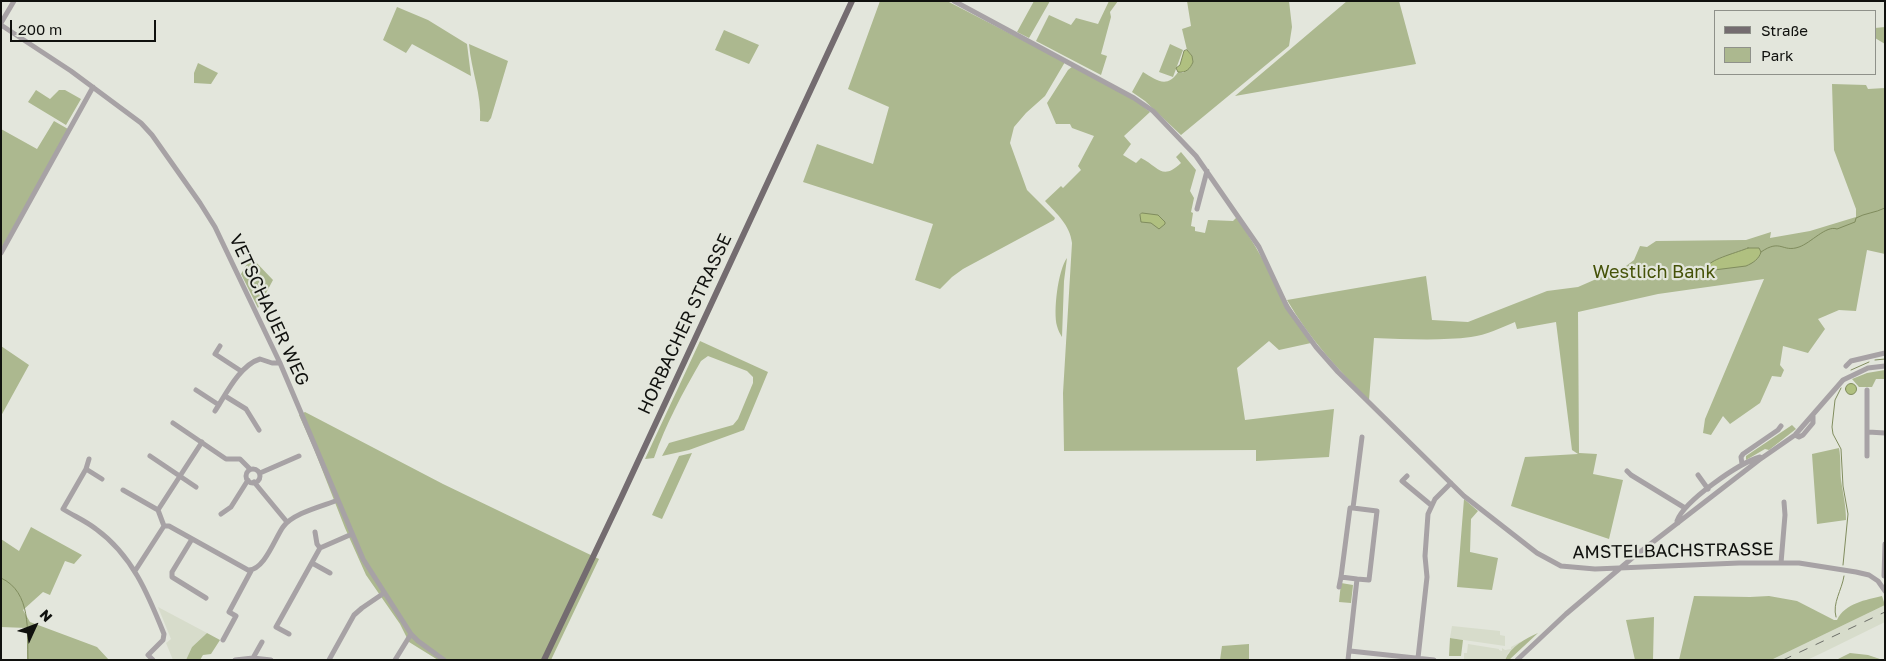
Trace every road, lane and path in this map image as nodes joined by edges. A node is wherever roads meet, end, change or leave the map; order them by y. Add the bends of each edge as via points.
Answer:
1 (14, 1) edge
2 (852, 1) edge
3 (954, 1) edge
4 (1, 24) edge
5 (93, 87) junction
6 (1208, 171) junction
7 (1197, 209) dead end
8 (1, 253) edge
9 (220, 346) dead end
10 (1885, 353) edge
11 (1872, 361) junction
12 (280, 363) junction
13 (1846, 366) dead end
14 (1885, 366) edge
15 (241, 371) junction
16 (196, 390) dead end
17 (1867, 390) dead end
18 (225, 396) junction
19 (219, 405) junction
20 (215, 412) dead end
21 (173, 422) dead end
22 (1781, 426) dead end
23 (259, 430) dead end
24 (1868, 432) junction
25 (1885, 433) edge
26 (1362, 438) dead end
27 (202, 442) junction
28 (150, 456) dead end
29 (299, 456) dead end
30 (1867, 456) dead end
31 (1763, 457) junction
32 (89, 459) dead end
33 (1742, 464) junction
34 (86, 469) junction
35 (250, 469) junction
36 (1627, 472) dead end
37 (260, 473) junction
38 (1698, 475) dead end
39 (179, 476) junction
40 (1407, 476) dead end
41 (102, 478) dead end
42 (251, 481) junction
43 (1451, 483) junction
44 (196, 487) dead end
45 (1708, 489) junction
46 (123, 490) dead end
47 (338, 500) junction
48 (1784, 502) dead end
49 (1431, 505) junction
50 (1353, 508) junction
51 (1685, 508) junction
52 (158, 510) junction
53 (221, 514) dead end
54 (287, 522) junction
55 (1678, 523) junction
56 (164, 526) junction
57 (315, 532) dead end
58 (352, 534) junction
59 (192, 539) junction
60 (1885, 544) edge
61 (320, 548) junction
62 (1631, 559) junction
63 (312, 563) junction
64 (1781, 563) junction
65 (1620, 568) junction
66 (1634, 568) junction
67 (135, 571) junction
68 (251, 571) junction
69 (330, 573) dead end
70 (1884, 576) edge
71 (1341, 577) junction
72 (1357, 579) junction
73 (1878, 581) junction
74 (1339, 587) dead end
75 (1885, 591) edge
76 (384, 593) junction
77 (206, 598) dead end
78 (290, 634) dead end
79 (411, 634) junction
80 (223, 640) dead end
81 (262, 642) dead end
82 (1350, 651) junction
83 (253, 658) junction
84 (1418, 658) junction
85 (153, 660) edge
86 (235, 660) edge
87 (271, 660) edge
88 (329, 660) edge
89 (395, 660) edge
90 (444, 660) edge
91 (544, 660) edge
92 (1348, 660) edge
93 (1434, 660) edge
94 (1517, 660) edge

1 - 4 street
2 - 91 main road, HORBACHER STRASSE
3 - 6 street, AMSTELBACHSTRASSE via 1144,104 1181,139
4 - 5 street, VETSCHAUER WEG
5 - 8 street
5 - 12 street, VETSCHAUER WEG via 145,126 200,203 215,227
6 - 7 street
6 - 43 street, AMSTELBACHSTRASSE via 1259,247 1287,307 1316,347 1359,394
9 - 15 street via 214,354
10 - 11 street
11 - 13 street via 1851,361
11 - 14 street
11 - 31 street via 1831,392 1803,435 1794,435
12 - 15 street via 260,359
12 - 47 street, VETSCHAUER WEG
15 - 18 street
16 - 19 street
17 - 24 street
18 - 19 street
18 - 23 street via 246,409
19 - 20 street
21 - 27 street
22 - 33 street via 1743,454
24 - 25 street
24 - 30 street
26 - 50 street
27 - 35 street via 226,459 240,460
27 - 39 street
28 - 39 street
29 - 37 street
31 - 33 street
31 - 55 street
32 - 34 street
33 - 45 street
34 - 41 street
34 - 67 street via 62,509 109,539
35 - 37 street
35 - 42 street via 247,474
36 - 51 street
37 - 42 street via 259,479
38 - 45 street
39 - 44 street
39 - 52 street
40 - 49 street via 1402,481
42 - 53 street via 231,507
42 - 54 street
43 - 49 street
43 - 65 street, AMSTELBACHSTRASSE via 1521,542 1555,564 1595,569
45 - 51 street
46 - 52 street
47 - 54 street
47 - 58 street, VETSCHAUER WEG
48 - 64 street
49 - 84 street via 1425,556 1428,577
50 - 71 street via 1350,508
50 - 72 street via 1377,511 1369,580
51 - 55 street via 1678,517
52 - 56 street
54 - 68 street via 260,566
55 - 62 street
56 - 59 street
56 - 67 street
57 - 61 street
58 - 61 street
58 - 76 street, VETSCHAUER WEG
59 - 68 street
59 - 77 street via 172,577
60 - 70 street
61 - 63 street
62 - 65 street
62 - 66 street via 1630,564
63 - 69 street
63 - 78 street via 276,626
64 - 66 street, AMSTELBACHSTRASSE
64 - 73 street, AMSTELBACHSTRASSE via 1844,570 1869,575
65 - 66 street, AMSTELBACHSTRASSE
65 - 94 street
67 - 85 street via 164,634 163,640 148,655
68 - 80 street via 228,612 236,616
70 - 73 street
71 - 72 street
71 - 74 street
72 - 82 street
73 - 75 street
76 - 79 street, VETSCHAUER WEG
76 - 88 street via 354,615
79 - 89 street
79 - 90 street, VETSCHAUER WEG
81 - 83 street
82 - 84 street
82 - 92 street
83 - 86 street
83 - 87 street
84 - 93 street

